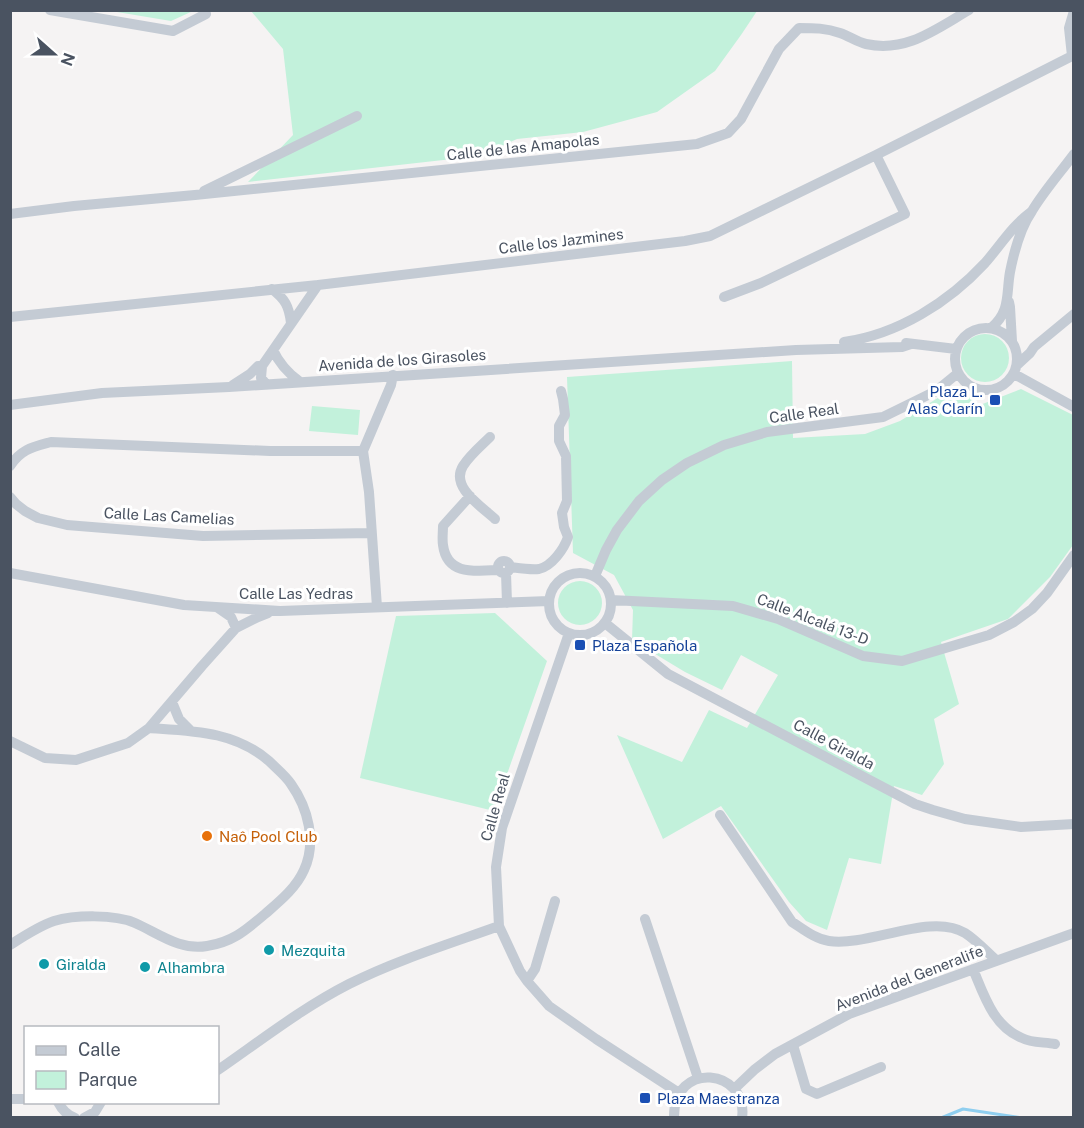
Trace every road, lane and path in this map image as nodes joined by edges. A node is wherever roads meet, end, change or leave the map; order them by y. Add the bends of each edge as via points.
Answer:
1 (50, 10) edge
2 (969, 10) edge
3 (1074, 11) edge
4 (206, 14) dead end
5 (1073, 55) edge
6 (357, 116) dead end
7 (1074, 154) edge
8 (876, 155) junction
9 (195, 195) junction
10 (1031, 212) junction
11 (10, 214) edge
12 (318, 285) junction
13 (272, 289) junction
14 (724, 297) dead end
15 (1008, 299) junction
16 (1074, 314) edge
17 (10, 317) edge
18 (291, 323) junction
19 (991, 328) junction
20 (871, 337) junction
21 (1012, 342) junction
22 (911, 344) junction
23 (1034, 347) junction
24 (956, 349) junction
25 (796, 350) junction
26 (275, 355) junction
27 (262, 366) junction
28 (1015, 369) junction
29 (958, 373) junction
30 (393, 375) junction
31 (299, 381) junction
32 (269, 384) junction
33 (229, 387) junction
34 (561, 391) dead end
35 (10, 405) edge
36 (1074, 407) edge
37 (490, 437) dead end
38 (363, 451) junction
39 (10, 465) edge
40 (470, 496) junction
41 (10, 497) edge
42 (495, 519) dead end
43 (371, 533) junction
44 (1074, 555) edge
45 (504, 570) junction
46 (10, 573) edge
47 (595, 576) junction
48 (611, 600) junction
49 (549, 601) junction
50 (507, 603) junction
51 (218, 607) junction
52 (377, 607) junction
53 (274, 611) junction
54 (605, 624) junction
55 (236, 628) junction
56 (569, 633) junction
57 (172, 702) junction
58 (149, 728) junction
59 (190, 730) junction
60 (10, 741) edge
61 (720, 815) dead end
62 (1074, 824) edge
63 (555, 901) dead end
64 (645, 919) dead end
65 (499, 926) junction
66 (1074, 933) edge
67 (10, 945) edge
68 (996, 960) junction
69 (973, 969) junction
70 (527, 981) junction
71 (1055, 1044) dead end
72 (793, 1045) junction
73 (881, 1067) dead end
74 (219, 1069) edge
75 (698, 1078) junction
76 (734, 1089) junction
77 (679, 1093) junction
78 (59, 1104) edge
79 (101, 1107) edge
80 (73, 1117) edge
81 (84, 1118) edge
82 (674, 1118) edge
83 (742, 1118) edge

1 - 4 street via 173,31
2 - 9 street, Calle de las Amapolas via 915,41 892,47 865,44 822,28 799,28 779,49 741,119 728,133 697,144
3 - 5 street via 1069,28
5 - 8 street, Calle los Jazmines
6 - 9 street
7 - 10 street
8 - 12 street, Calle los Jazmines via 710,236
8 - 14 street via 905,214
9 - 11 street, Calle de las Amapolas
10 - 15 street via 1018,241
10 - 20 street, Avenida de los Girasoles via 1019,220 962,286 916,317
12 - 13 street, Calle los Jazmines
12 - 18 street
13 - 17 street, Calle los Jazmines
13 - 18 street via 283,297
15 - 19 street via 1003,315
15 - 21 street
16 - 23 street
18 - 26 street
19 - 21 street
19 - 24 street via 982,327 966,334
20 - 22 street, Avenida de los Girasoles
20 - 25 street, Avenida de los Girasoles
21 - 23 street
21 - 28 street via 1017,357
22 - 24 street, Avenida de los Girasoles
22 - 25 street, Avenida de los Girasoles
23 - 28 street
24 - 29 street
25 - 30 street, Avenida de los Girasoles
26 - 27 street
26 - 31 street
26 - 32 street via 278,372
27 - 32 street via 261,378
27 - 33 street
28 - 29 street via 1008,381 990,390 971,387
28 - 36 street
29 - 47 street, Calle Real via 936,391 883,417 766,432 724,445 687,463 639,501 617,530
30 - 31 street, Avenida de los Girasoles
30 - 38 street
31 - 32 street, Avenida de los Girasoles
32 - 33 street, Avenida de los Girasoles
33 - 35 street, Avenida de los Girasoles via 102,393
34 - 45 street via 565,415 559,426 559,441 566,456 567,501 562,513 568,537 550,563 539,569
37 - 40 street via 463,466 459,477
38 - 39 street via 51,442 20,453
38 - 43 street
40 - 42 street
40 - 45 street via 443,526 447,558 459,569
41 - 43 street, Calle Las Camelias via 25,512 67,525 203,536
43 - 52 street
44 - 48 street, Calle Alcalá 13-D via 1047,593 1014,622 989,635 902,661 862,656 778,619 734,606
45 - 50 street
46 - 51 street, Calle Las Yedras
47 - 48 street via 609,590
47 - 49 street via 571,574 552,589
48 - 54 street
49 - 50 street, Calle Las Yedras
49 - 56 street via 554,621
50 - 52 street, Calle Las Yedras
51 - 53 street, Calle Las Yedras
51 - 55 street via 231,617
52 - 53 street, Calle Las Yedras
53 - 55 street
54 - 56 street via 588,634
54 - 62 street, Calle Giralda via 668,674 915,804 965,819 1021,827
55 - 57 street
56 - 65 street, Calle Real via 502,828 496,867
57 - 58 street
57 - 59 street via 179,719
58 - 59 street
58 - 60 street via 128,743 76,760 45,758
59 - 67 street via 247,745 291,783 307,816 309,852 304,870 285,897 240,935 204,947 170,941 132,922 86,916 55,921
61 - 68 street via 792,922 809,933 828,941 857,941 942,926 963,932
63 - 70 street via 535,969
64 - 75 street
65 - 70 street, Calle Real
65 - 74 street via 394,963 348,985
66 - 68 street, Avenida del Generalife
68 - 69 street, Avenida del Generalife
69 - 71 street via 990,1008 1006,1029 1023,1040
69 - 72 street, Avenida del Generalife via 849,1014
70 - 77 street, Calle Real via 549,1006
72 - 73 street via 806,1089 817,1094
72 - 76 street, Avenida del Generalife via 775,1054
75 - 76 street via 718,1078
75 - 77 street
76 - 83 street via 742,1104
77 - 82 street
78 - 80 street
79 - 81 street

